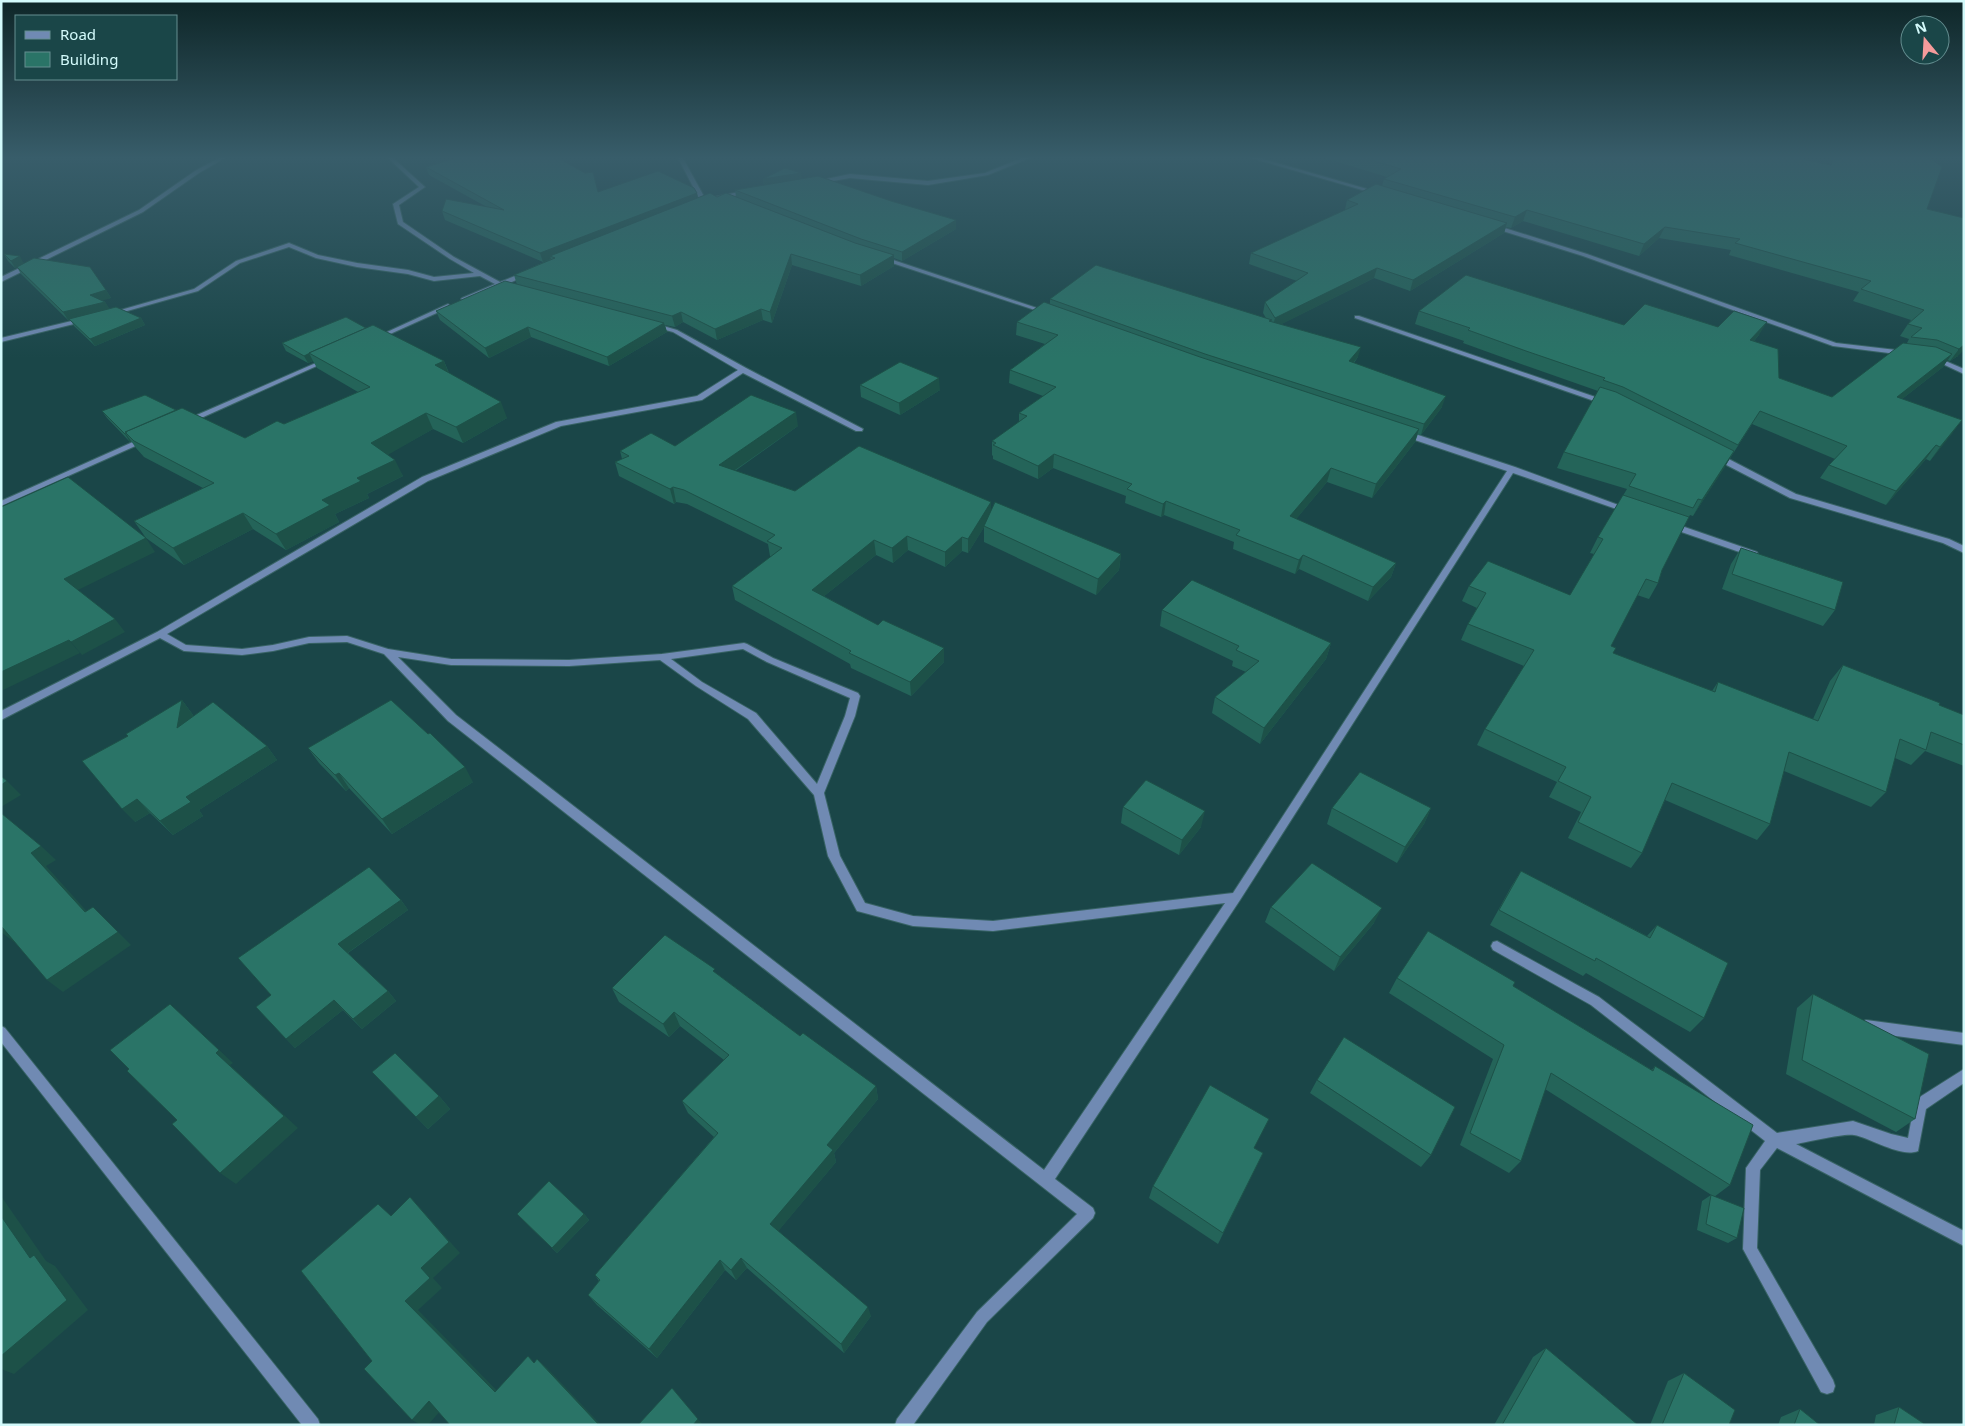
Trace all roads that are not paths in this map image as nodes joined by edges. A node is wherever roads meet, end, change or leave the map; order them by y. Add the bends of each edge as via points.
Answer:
1 (114, 225) edge
2 (402, 225) edge
3 (1489, 225) edge
4 (878, 257) edge
5 (534, 270) edge
6 (479, 274) junction
7 (1, 280) edge
8 (498, 284) junction
9 (516, 289) edge
10 (110, 314) edge
11 (1060, 317) edge
12 (1357, 317) dead end
13 (91, 319) edge
14 (647, 323) edge
15 (1, 340) edge
16 (372, 340) edge
17 (1909, 354) edge
18 (336, 356) edge
19 (1928, 356) edge
20 (744, 370) junction
21 (1964, 372) edge
22 (1613, 404) edge
23 (184, 423) edge
24 (859, 429) dead end
25 (1399, 432) edge
26 (157, 435) edge
27 (1707, 452) edge
28 (1512, 470) junction
29 (1, 504) edge
30 (1633, 512) edge
31 (1661, 521) edge
32 (1964, 550) edge
33 (1763, 557) edge
34 (160, 634) junction
35 (387, 652) junction
36 (662, 657) junction
37 (1, 716) edge
38 (819, 793) junction
39 (1236, 897) junction
40 (1498, 946) dead end
41 (1860, 1026) edge
42 (1, 1032) edge
43 (1964, 1040) edge
44 (1964, 1075) edge
45 (1775, 1140) junction
46 (1046, 1180) junction
47 (1964, 1239) edge
48 (1827, 1386) dead end
49 (312, 1425) edge
50 (903, 1425) edge

1 - 7 street
2 - 6 street
3 - 17 street via 1585,255 1836,345
4 - 11 street
5 - 8 street
6 - 8 street
6 - 10 street via 434,280 408,272 332,260 289,245 238,262 196,290
8 - 9 street
8 - 16 street
12 - 22 street
13 - 15 street
14 - 20 street via 674,331
18 - 23 street
19 - 21 street
20 - 24 street
20 - 34 street via 699,398 559,424 425,479
25 - 28 street
26 - 29 street
27 - 32 street via 1793,496 1946,541
28 - 30 street
28 - 39 street
31 - 33 street
34 - 35 street via 184,648 242,652 309,640 347,639
34 - 37 street
35 - 36 street via 451,662 569,663
35 - 46 street via 452,718
36 - 38 street via 752,716
36 - 38 street via 744,646 855,696
38 - 39 street via 834,856 861,907 913,921 993,926
39 - 46 street
40 - 45 street via 1595,1001
41 - 43 street
42 - 49 street
44 - 45 street via 1920,1105 1913,1146 1853,1128
45 - 47 street
45 - 48 street via 1753,1168 1750,1249
46 - 50 street via 1088,1213 982,1317

